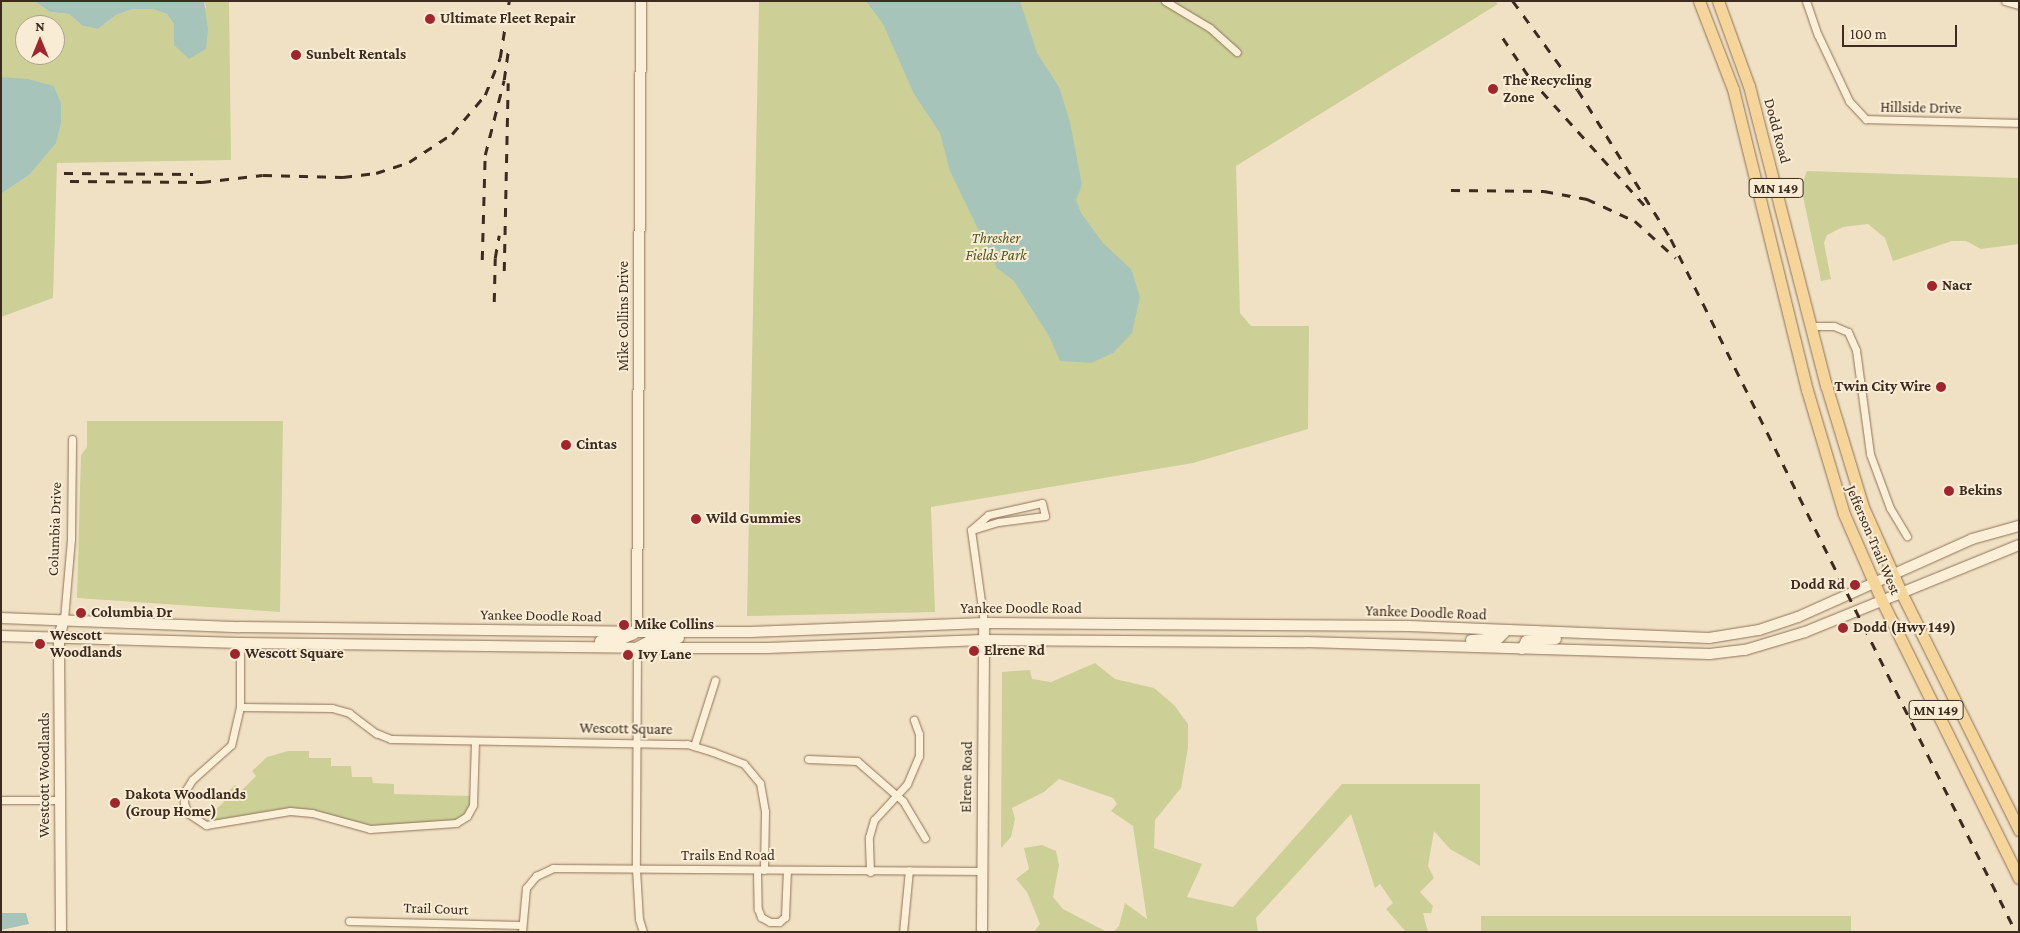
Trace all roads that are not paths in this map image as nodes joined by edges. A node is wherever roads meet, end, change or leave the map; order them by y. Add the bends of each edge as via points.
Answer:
1 (641, 1) edge
2 (1165, 1) edge
3 (1699, 1) edge
4 (1718, 1) edge
5 (1806, 1) edge
6 (2005, 1) edge
7 (2019, 5) edge
8 (1238, 52) dead end
9 (2019, 123) edge
10 (1759, 191) joint
11 (1797, 271) joint
12 (1788, 310) junction
13 (1811, 326) junction
14 (72, 439) dead end
15 (2019, 526) edge
16 (971, 530) junction
17 (1907, 536) dead end
18 (2019, 545) edge
19 (1895, 576) junction
20 (1874, 585) junction
21 (1901, 592) junction
22 (1882, 601) junction
23 (1, 618) edge
24 (64, 619) junction
25 (984, 623) junction
26 (1507, 630) junction
27 (637, 632) junction
28 (750, 632) junction
29 (1, 636) edge
30 (59, 637) junction
31 (1669, 638) junction
32 (984, 640) junction
33 (240, 644) junction
34 (1363, 644) junction
35 (487, 646) junction
36 (637, 648) junction
37 (1522, 649) junction
38 (715, 680) dead end
39 (240, 707) junction
40 (914, 720) dead end
41 (475, 741) junction
42 (637, 743) junction
43 (694, 746) junction
44 (808, 759) dead end
45 (896, 795) junction
46 (1, 800) edge
47 (61, 800) junction
48 (2019, 830) edge
49 (925, 838) dead end
50 (636, 869) junction
51 (760, 870) junction
52 (787, 870) junction
53 (909, 870) junction
54 (981, 871) junction
55 (870, 872) junction
56 (2019, 878) edge
57 (349, 921) dead end
58 (522, 928) edge
59 (61, 932) edge
60 (643, 932) edge
61 (903, 932) edge
62 (982, 932) edge

1 - 27 main road, Mike Collins Drive
2 - 8 street via 1210,28
3 - 10 main road, Dodd Road / MN 149 via 1733,90
4 - 11 main road, Dodd Road / MN 149 via 1749,86
5 - 9 street, Hillside Drive via 1849,101 1866,119 1884,122
6 - 7 street
10 - 12 main road, Jefferson Trail West / MN 149
11 - 13 main road, Jefferson Trail West / MN 149
12 - 13 main road via 1796,312
12 - 20 main road, Jefferson Trail West / MN 149 via 1830,473
13 - 17 street via 1834,326 1848,332 1856,350 1870,454 1893,516
13 - 19 main road, Jefferson Trail West / MN 149 via 1852,474
14 - 24 street, Columbia Drive via 71,539
15 - 19 main road, Yankee Doodle Road via 1972,539
16 - 16 street via 998,522 1045,516 1042,504 988,515
16 - 25 street
18 - 21 main road, Yankee Doodle Road
19 - 20 main road, Yankee Doodle Road
19 - 21 main road, Jefferson Trail West / MN 149
20 - 22 main road, Jefferson Trail West / MN 149
20 - 31 main road, Yankee Doodle Road via 1759,630 1709,638
21 - 22 main road, Yankee Doodle Road
21 - 48 main road, Jefferson Trail West / MN 149
22 - 37 main road, Yankee Doodle Road via 1784,640 1727,652 1675,655
22 - 56 main road, Jefferson Trail West / MN 149
23 - 24 main road, Yankee Doodle Road
24 - 27 main road, Yankee Doodle Road via 240,627
24 - 30 main road, Westcott Woodlands
25 - 26 main road, Yankee Doodle Road via 1409,626
25 - 28 main road, Yankee Doodle Road
25 - 32 main road, Elrene Road
26 - 31 main road, Yankee Doodle Road
26 - 34 main road via 1503,637 1492,640 1367,638
27 - 28 main road, Yankee Doodle Road
27 - 35 main road via 619,640 520,641
28 - 36 main road via 651,640
29 - 30 main road, Yankee Doodle Road
30 - 33 main road, Yankee Doodle Road
30 - 47 main road, Westcott Woodlands
31 - 37 main road via 1663,641 1530,640 1522,643
32 - 34 main road, Yankee Doodle Road
32 - 36 main road, Yankee Doodle Road via 767,648
32 - 54 main road, Elrene Road
33 - 35 main road, Yankee Doodle Road
33 - 39 street
34 - 37 main road, Yankee Doodle Road
35 - 36 main road, Yankee Doodle Road
36 - 42 street
38 - 43 street, Wescott Square
39 - 41 street, Wescott Square via 332,708 392,739
39 - 41 street via 231,745 192,780 185,791 184,803 188,813 206,825 290,811 370,829 456,823 467,816 473,804
40 - 45 street via 919,734 919,756 914,773
41 - 42 street, Wescott Square
42 - 43 street, Wescott Square
42 - 50 street
43 - 51 street, Wescott Square via 744,764 760,783 765,811
44 - 45 street via 857,761
45 - 49 street via 916,818
45 - 55 street via 874,820 869,837
46 - 47 street
47 - 59 main road, Westcott Woodlands
50 - 51 street, Trails End Road
50 - 58 street, Trails End Road via 553,868 536,876 526,888
50 - 60 street via 639,919
51 - 52 street, Trails End Road
51 - 52 street, Wescott Square via 758,909 761,916 770,922 779,922 785,917
52 - 55 street, Trails End Road
53 - 54 street, Trails End Road
53 - 55 street, Trails End Road
53 - 61 street
54 - 62 main road, Elrene Road
57 - 58 street, Trail Court

